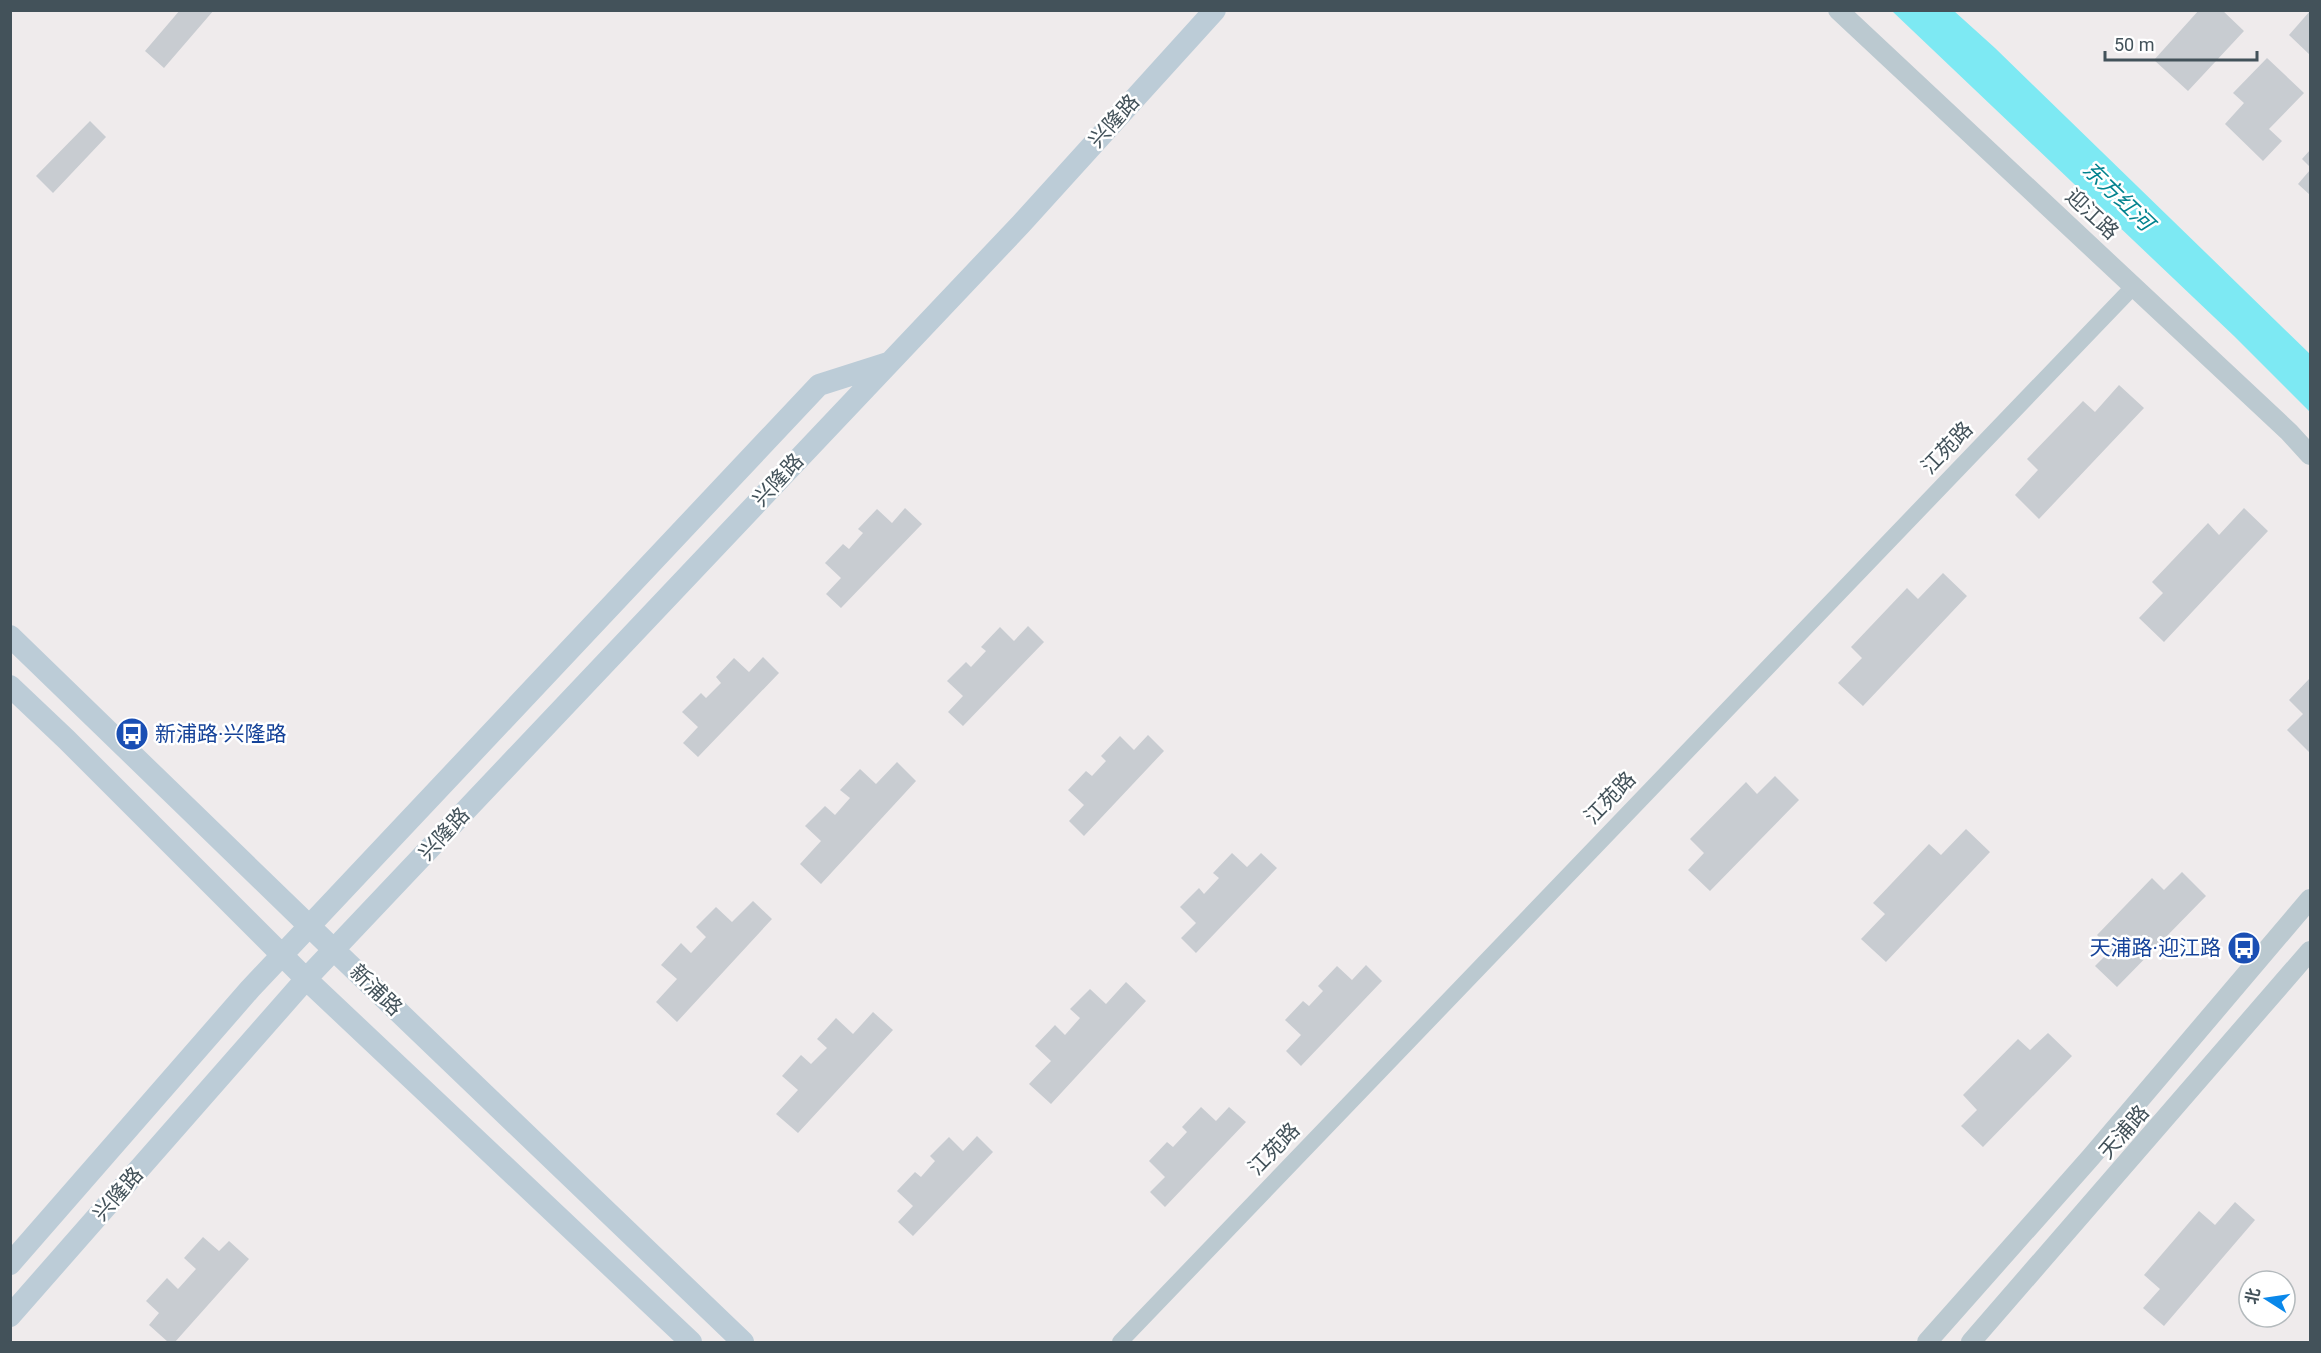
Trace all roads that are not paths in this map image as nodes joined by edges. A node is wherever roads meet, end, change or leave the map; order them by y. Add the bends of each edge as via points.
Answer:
1 (1215, 10) edge
2 (1838, 10) edge
3 (2134, 286) junction
4 (889, 362) junction
5 (2310, 455) edge
6 (10, 636) edge
7 (10, 686) edge
8 (2310, 899) edge
9 (309, 926) junction
10 (334, 950) junction
11 (2310, 951) edge
12 (281, 955) junction
13 (306, 979) junction
14 (10, 1264) edge
15 (10, 1316) edge
16 (690, 1342) edge
17 (743, 1342) edge
18 (1120, 1342) edge
19 (1927, 1342) edge
20 (1971, 1342) edge

1 - 4 main road, 兴隆路 via 1021,224
2 - 3 street, 迎江路
3 - 5 street, 迎江路
3 - 18 street, 江苑路
4 - 9 main road, 兴隆路 via 819,385
4 - 10 main road, 兴隆路
6 - 9 main road, 新浦路
7 - 12 main road, 新浦路
8 - 19 street via 2091,1157
9 - 10 main road, 新浦路
9 - 12 main road, 兴隆路
10 - 13 main road, 兴隆路
10 - 17 main road, 新浦路
11 - 20 street, 天浦路
12 - 13 main road, 新浦路
12 - 14 main road, 兴隆路
13 - 15 main road, 兴隆路
13 - 16 main road, 新浦路

